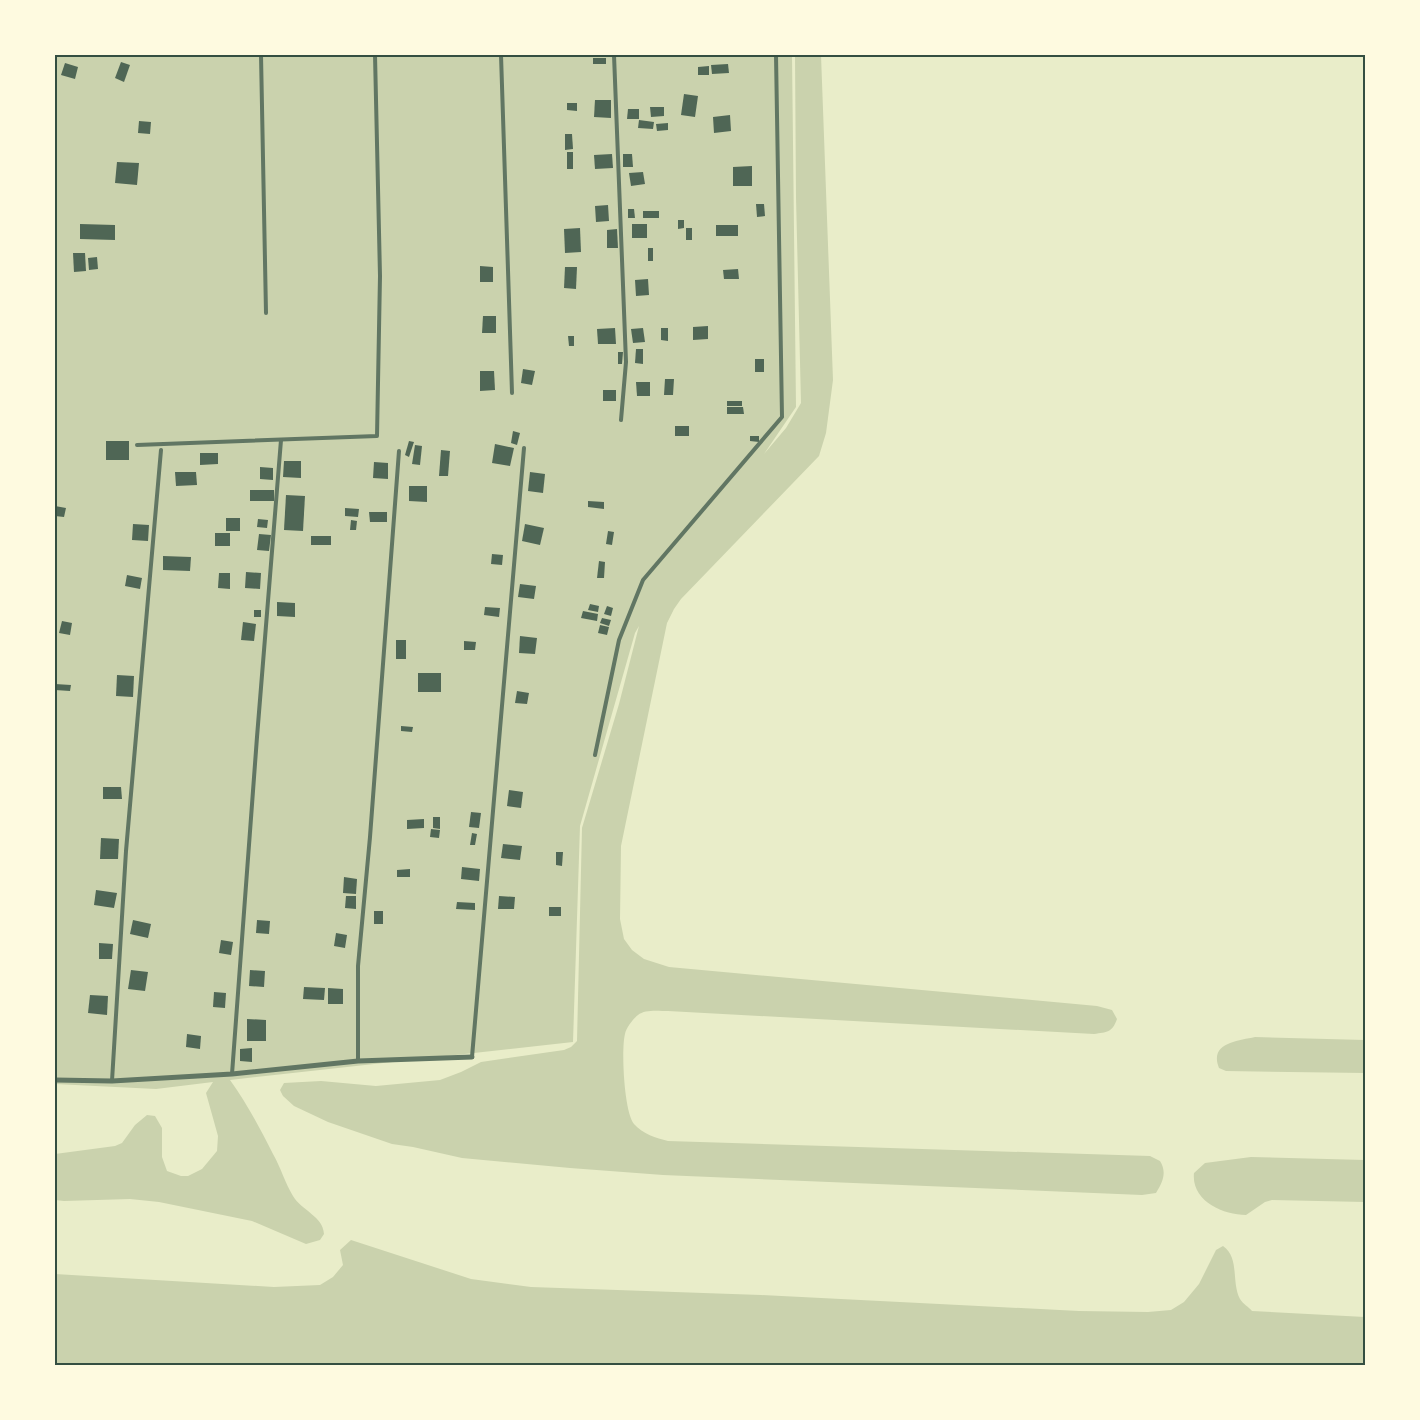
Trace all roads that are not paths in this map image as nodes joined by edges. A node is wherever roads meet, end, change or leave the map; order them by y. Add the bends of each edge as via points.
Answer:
1 (261, 55) edge
2 (375, 55) edge
3 (500, 55) edge
4 (614, 55) edge
5 (776, 55) edge
6 (266, 313) dead end
7 (512, 393) dead end
8 (621, 420) dead end
9 (281, 440) junction
10 (137, 445) dead end
11 (524, 448) dead end
12 (161, 450) dead end
13 (399, 451) dead end
14 (595, 755) dead end
15 (472, 1057) joint
16 (358, 1061) junction
17 (232, 1074) junction
18 (55, 1080) edge
19 (112, 1081) junction

1 - 6 lane
2 - 9 lane via 380,276 377,436
3 - 7 lane
4 - 8 lane via 626,362
5 - 14 lane via 782,417 643,580 619,640
9 - 10 lane
9 - 17 lane
11 - 15 lane
12 - 19 lane via 127,841
13 - 16 lane via 358,966
15 - 16 street
16 - 17 street
17 - 19 street
18 - 19 street

